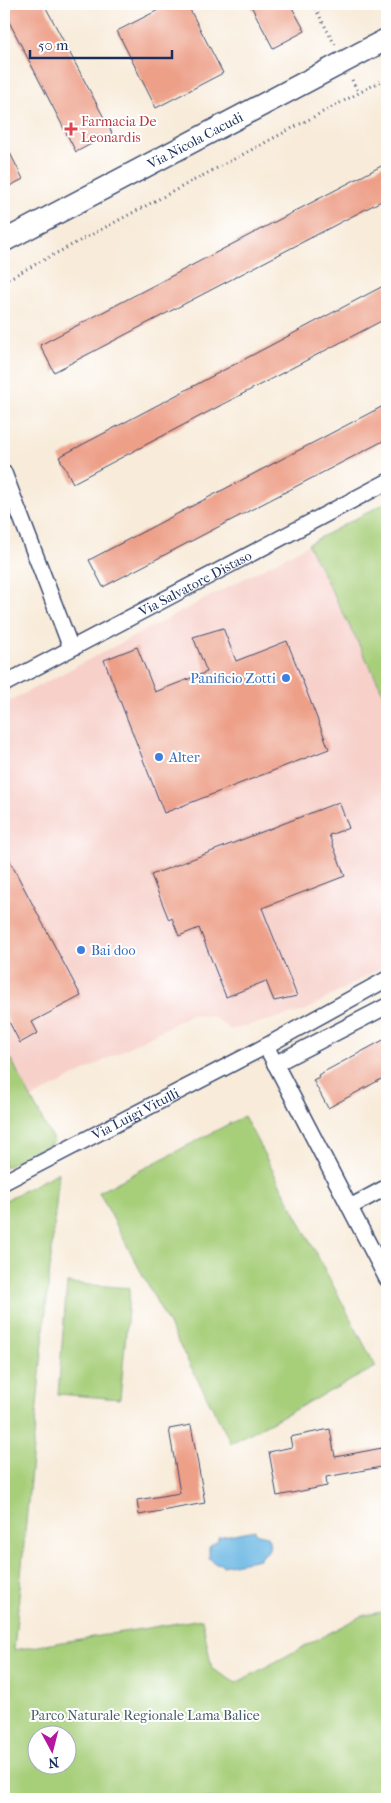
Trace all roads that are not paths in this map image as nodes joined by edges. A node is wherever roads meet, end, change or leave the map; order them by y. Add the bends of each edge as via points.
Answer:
1 (387, 39) edge
2 (4, 241) edge
3 (4, 473) edge
4 (387, 482) edge
5 (71, 648) junction
6 (4, 684) edge
7 (387, 978) edge
8 (387, 1006) edge
9 (266, 1046) junction
10 (275, 1064) junction
11 (4, 1182) edge
12 (387, 1187) edge
13 (350, 1207) junction
14 (387, 1279) edge

1 - 2 street, Via Nicola Cacudi
3 - 5 street
4 - 5 street, Via Salvatore Distaso
5 - 6 street, Via Salvatore Distaso
7 - 9 street
8 - 10 street
9 - 10 street
9 - 11 street, Via Luigi Vitulli
10 - 13 street
12 - 13 street
13 - 14 street

